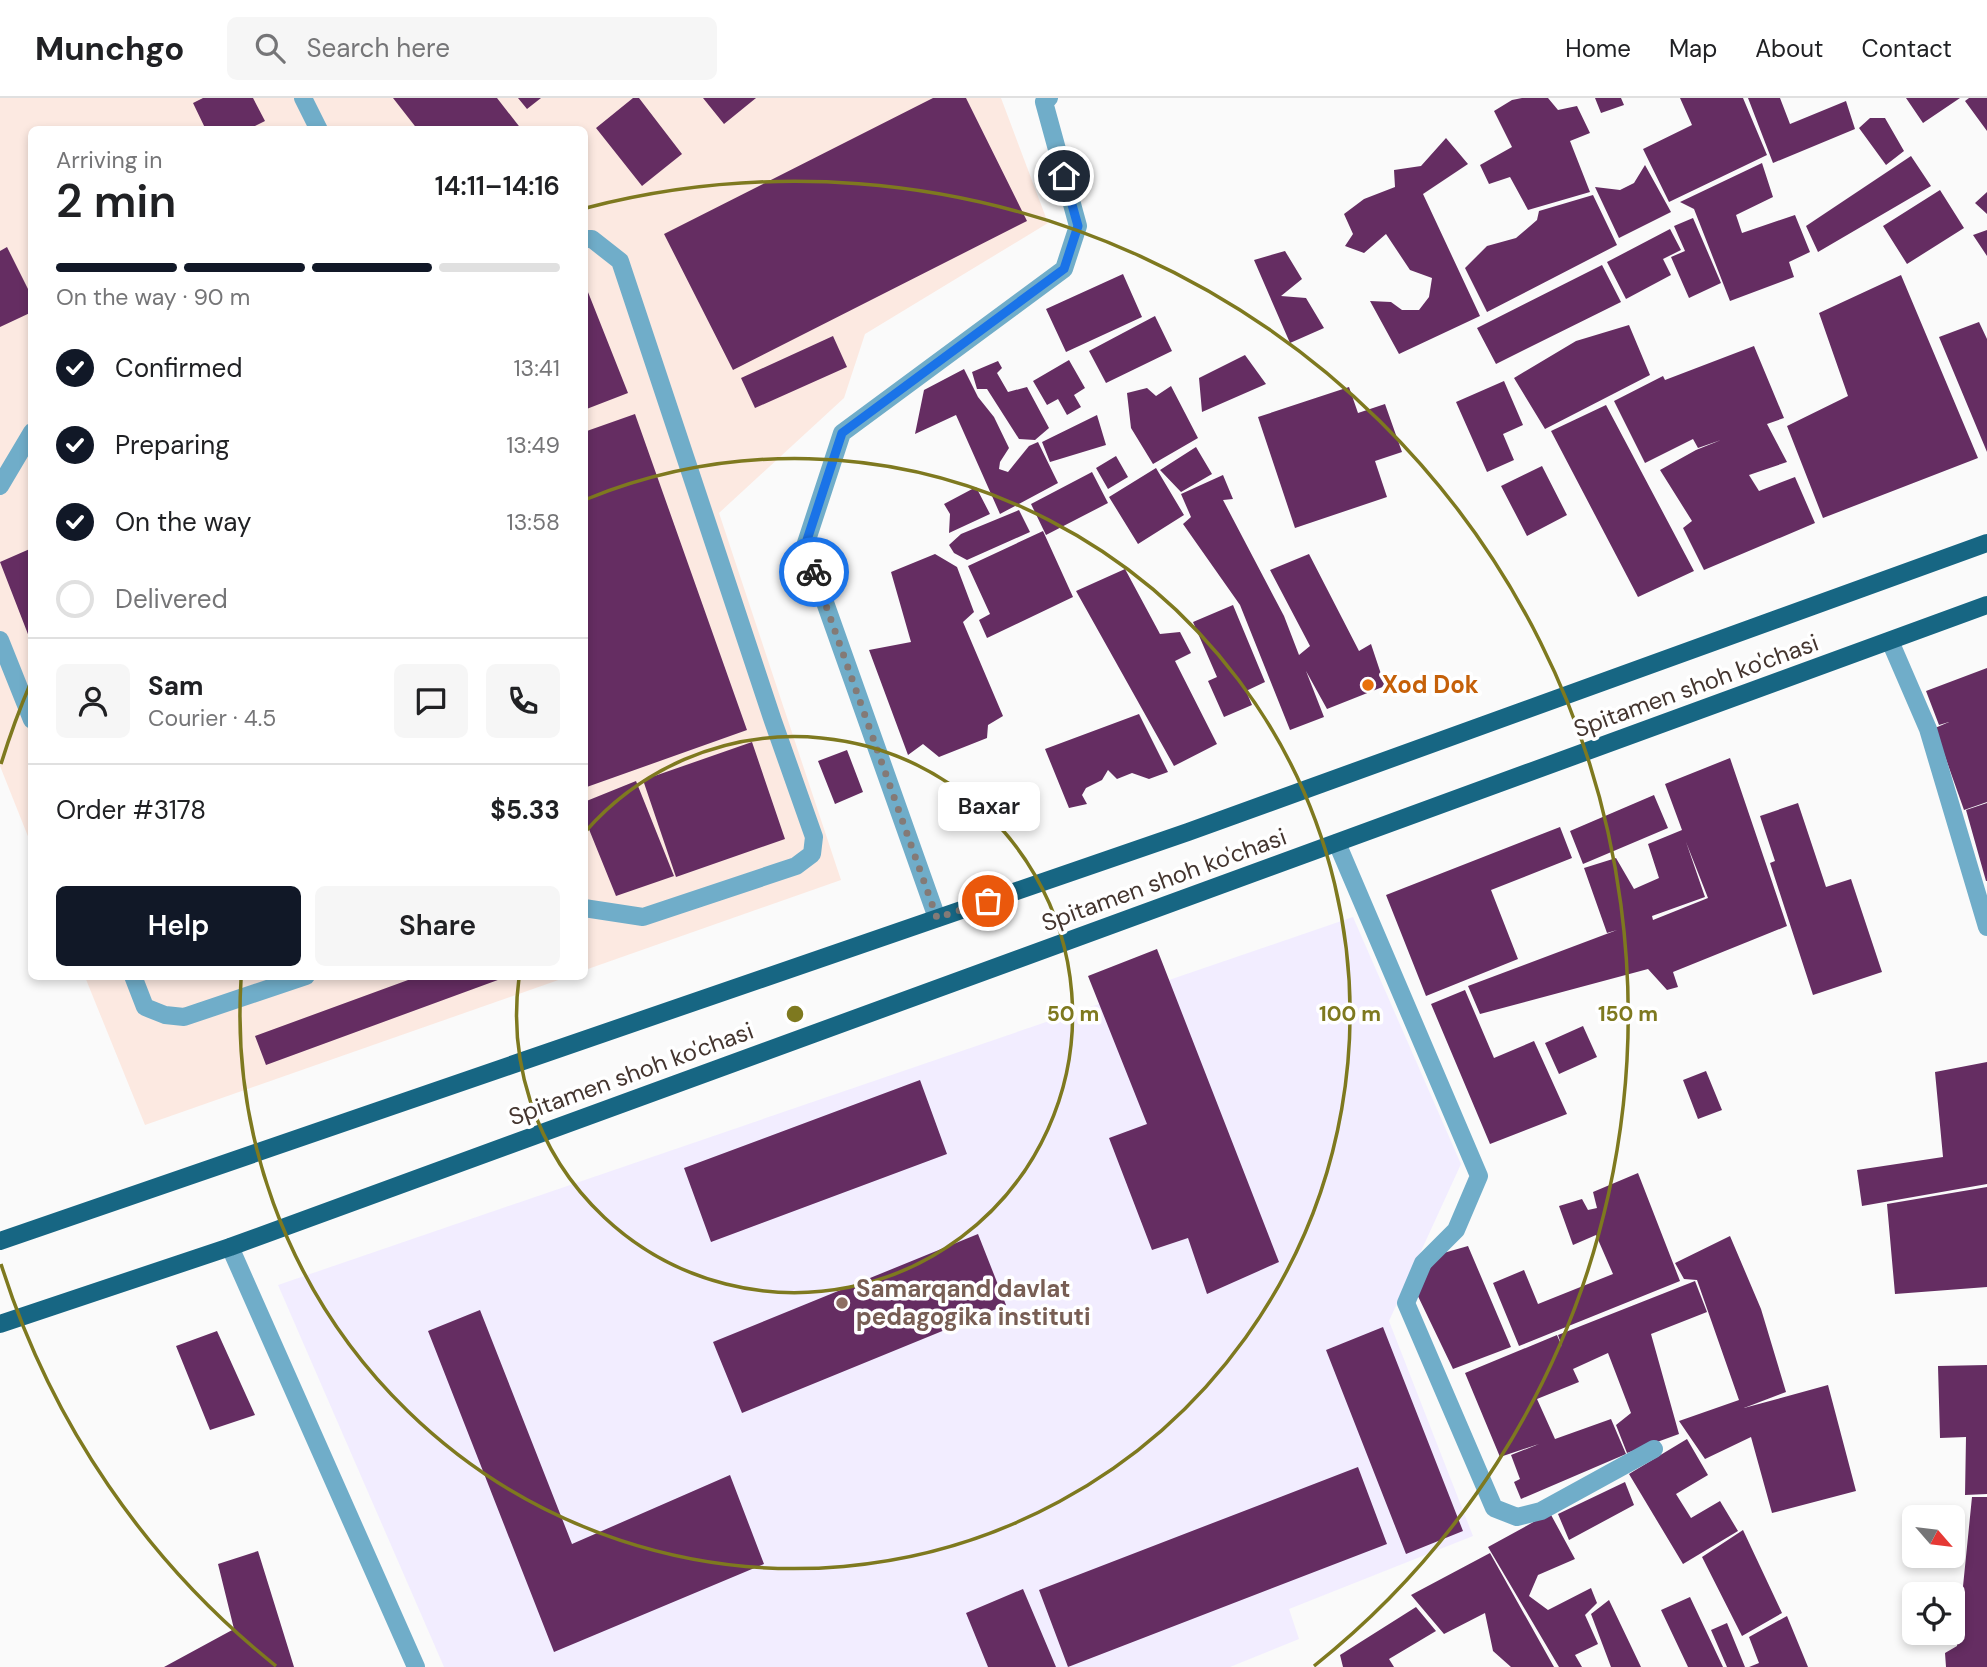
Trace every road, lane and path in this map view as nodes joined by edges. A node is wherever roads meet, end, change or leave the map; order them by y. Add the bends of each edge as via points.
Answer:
1 (303, 98) edge
2 (1049, 98) edge
3 (317, 126) edge
4 (588, 239) edge
5 (28, 439) edge
6 (0, 486) edge
7 (1987, 543) edge
8 (1987, 605) edge
9 (0, 640) edge
10 (1890, 641) junction
11 (28, 710) edge
12 (1337, 843) junction
13 (588, 909) edge
14 (937, 918) junction
15 (1987, 927) edge
16 (135, 980) edge
17 (294, 980) edge
18 (0, 1241) edge
19 (230, 1247) junction
20 (0, 1324) edge
21 (1654, 1449) dead end
22 (415, 1667) edge

1 - 3 lane
2 - 14 lane via 1044,102 1078,226 1064,269 842,433 805,546
4 - 13 lane via 620,261 814,837 812,854 796,866 643,917
5 - 6 lane
7 - 14 main road, Spitamen shoh ko'chasi
8 - 10 main road, Spitamen shoh ko'chasi
9 - 11 lane
10 - 12 main road, Spitamen shoh ko'chasi
10 - 15 lane via 1928,729
12 - 19 main road, Spitamen shoh ko'chasi
12 - 21 lane via 1479,1176 1456,1230 1423,1262 1406,1303 1494,1508 1517,1517 1541,1511
14 - 18 main road, Spitamen shoh ko'chasi
16 - 17 lane via 145,1007 184,1017
19 - 20 main road, Spitamen shoh ko'chasi
19 - 22 lane

